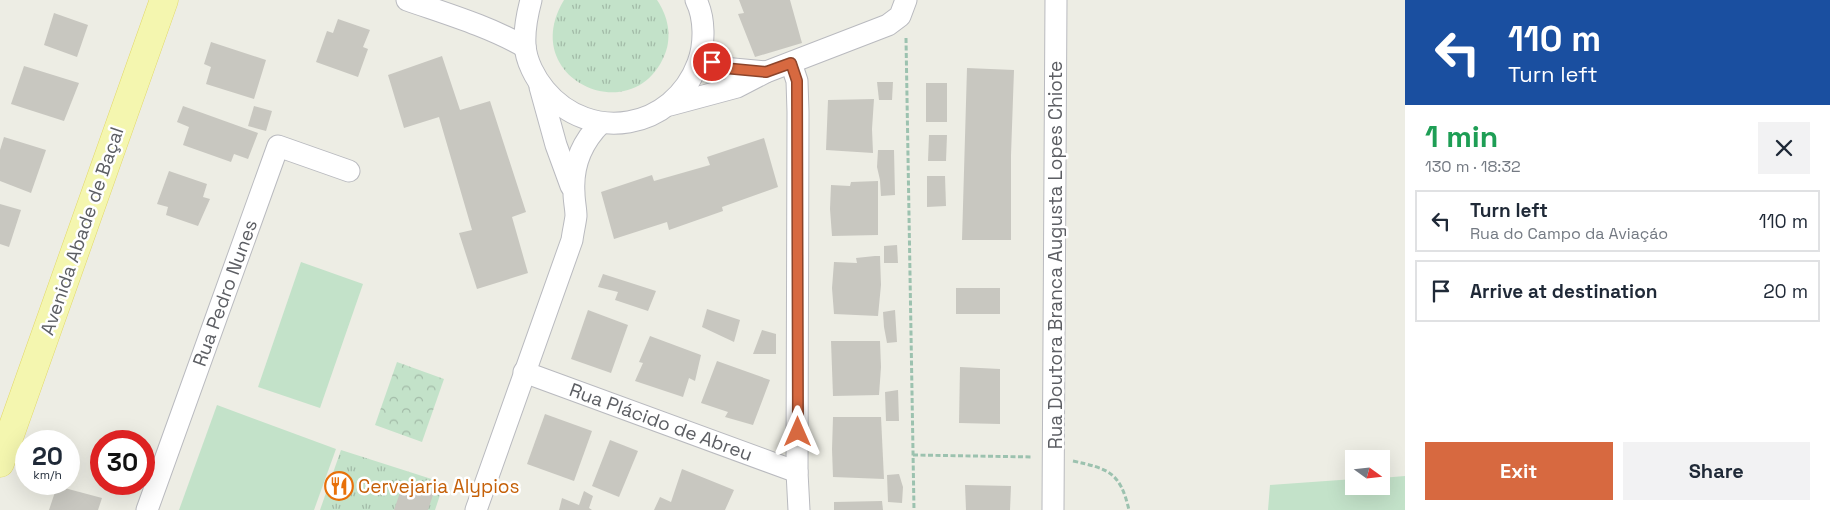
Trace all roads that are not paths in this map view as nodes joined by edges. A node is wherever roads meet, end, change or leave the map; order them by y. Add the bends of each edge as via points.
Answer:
1 (164, 0) edge
2 (407, 0) edge
3 (532, 0) edge
4 (696, 0) edge
5 (1056, 0) edge
6 (906, 1) edge
7 (525, 47) junction
8 (701, 55) junction
9 (791, 63) junction
10 (766, 72) junction
11 (539, 83) junction
12 (668, 106) junction
13 (602, 123) junction
14 (348, 171) dead end
15 (573, 191) junction
16 (524, 372) junction
17 (0, 463) edge
18 (797, 472) junction
19 (147, 510) edge
20 (476, 510) edge
21 (799, 510) edge
22 (1053, 510) edge

1 - 17 main road, Avenida Abade de Baçal
2 - 7 street via 504,35
3 - 7 street via 526,22
4 - 8 street via 703,30
5 - 22 street, Rua Doutora Branca Augusta Lopes Chiote
6 - 9 street via 900,16 888,25
7 - 11 street
8 - 10 street via 724,68
8 - 12 street via 683,92
9 - 10 street
9 - 18 street via 797,81 798,112
10 - 12 street via 737,86
11 - 13 street via 555,102 577,116
11 - 15 street
12 - 13 street via 647,118 625,124
13 - 15 street via 581,148
14 - 19 street, Rua Pedro Nunes via 278,146
15 - 16 street via 576,215 572,240
16 - 18 street, Rua Plácido de Abreu
16 - 20 street
18 - 21 street

